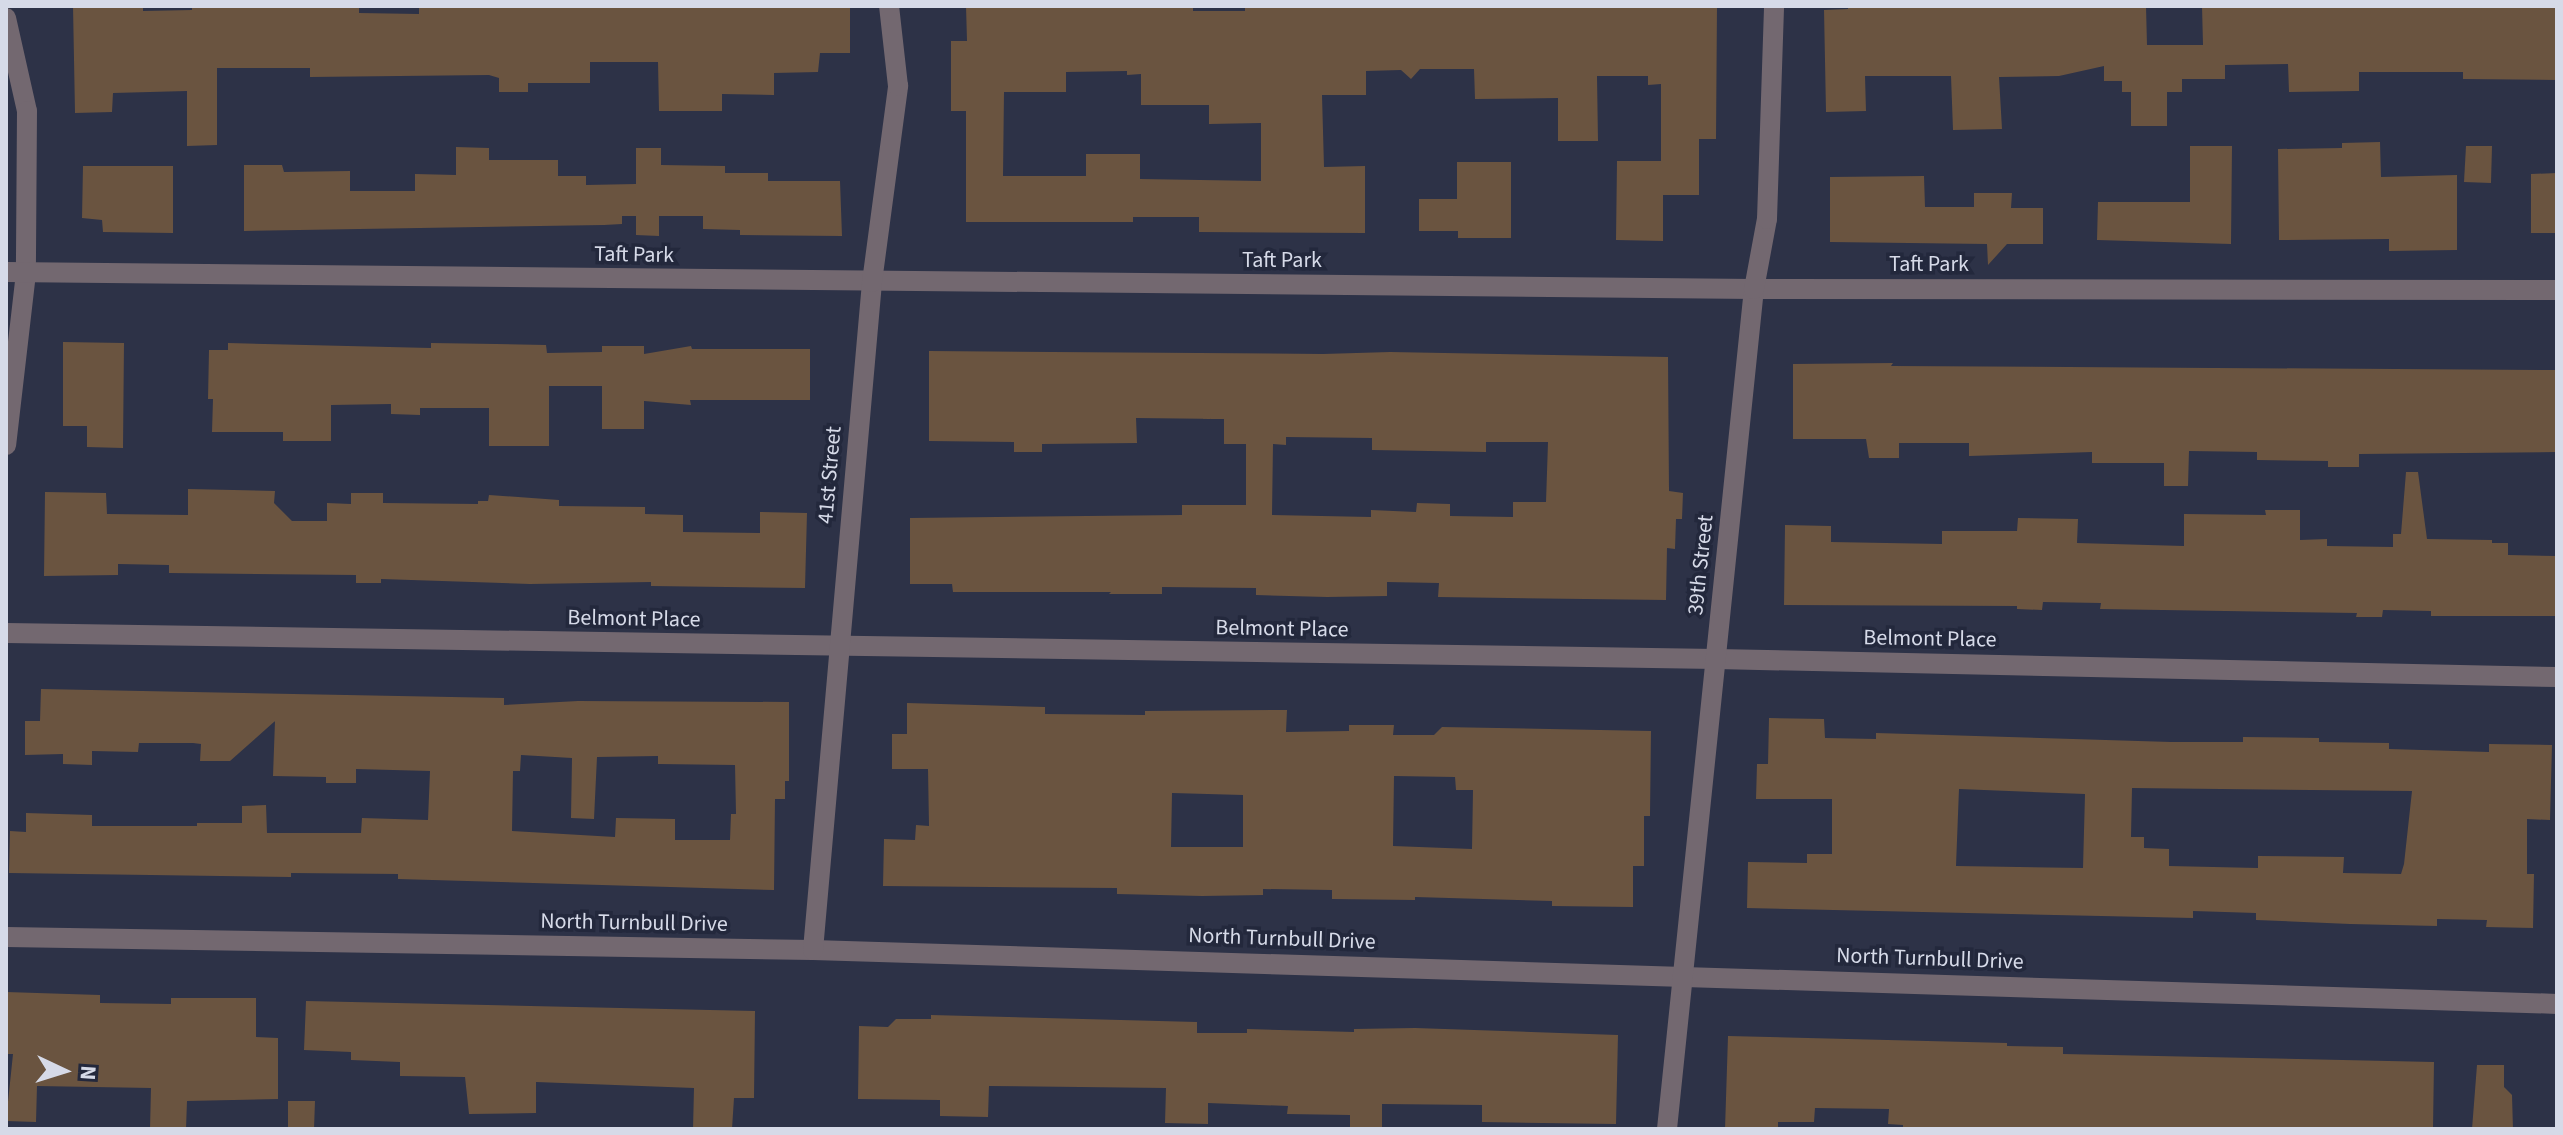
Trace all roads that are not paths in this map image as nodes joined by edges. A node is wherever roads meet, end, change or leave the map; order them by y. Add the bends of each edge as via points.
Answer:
1 (889, 6) edge
2 (1774, 6) edge
3 (6, 18) edge
4 (16, 272) edge
5 (872, 282) junction
6 (1754, 289) junction
7 (2557, 290) edge
8 (6, 445) edge
9 (6, 633) edge
10 (838, 646) junction
11 (1716, 659) junction
12 (2557, 677) edge
13 (6, 937) edge
14 (813, 950) junction
15 (1681, 975) junction
16 (2557, 1004) edge
17 (1667, 1129) edge

1 - 5 street, 41st Street via 898,86
2 - 6 street, 39th Street via 1767,219
3 - 4 street via 27,111
4 - 5 street, Taft Park
4 - 8 street
5 - 6 street, Taft Park
5 - 10 street, 41st Street
6 - 7 street, Taft Park
6 - 11 street, 39th Street
9 - 10 street, Belmont Place
10 - 11 street, Belmont Place
10 - 14 street, 41st Street
11 - 12 street, Belmont Place
11 - 15 street, 39th Street
13 - 14 street, North Turnbull Drive
14 - 15 street, North Turnbull Drive
15 - 16 street, North Turnbull Drive
15 - 17 street, 39th Street

